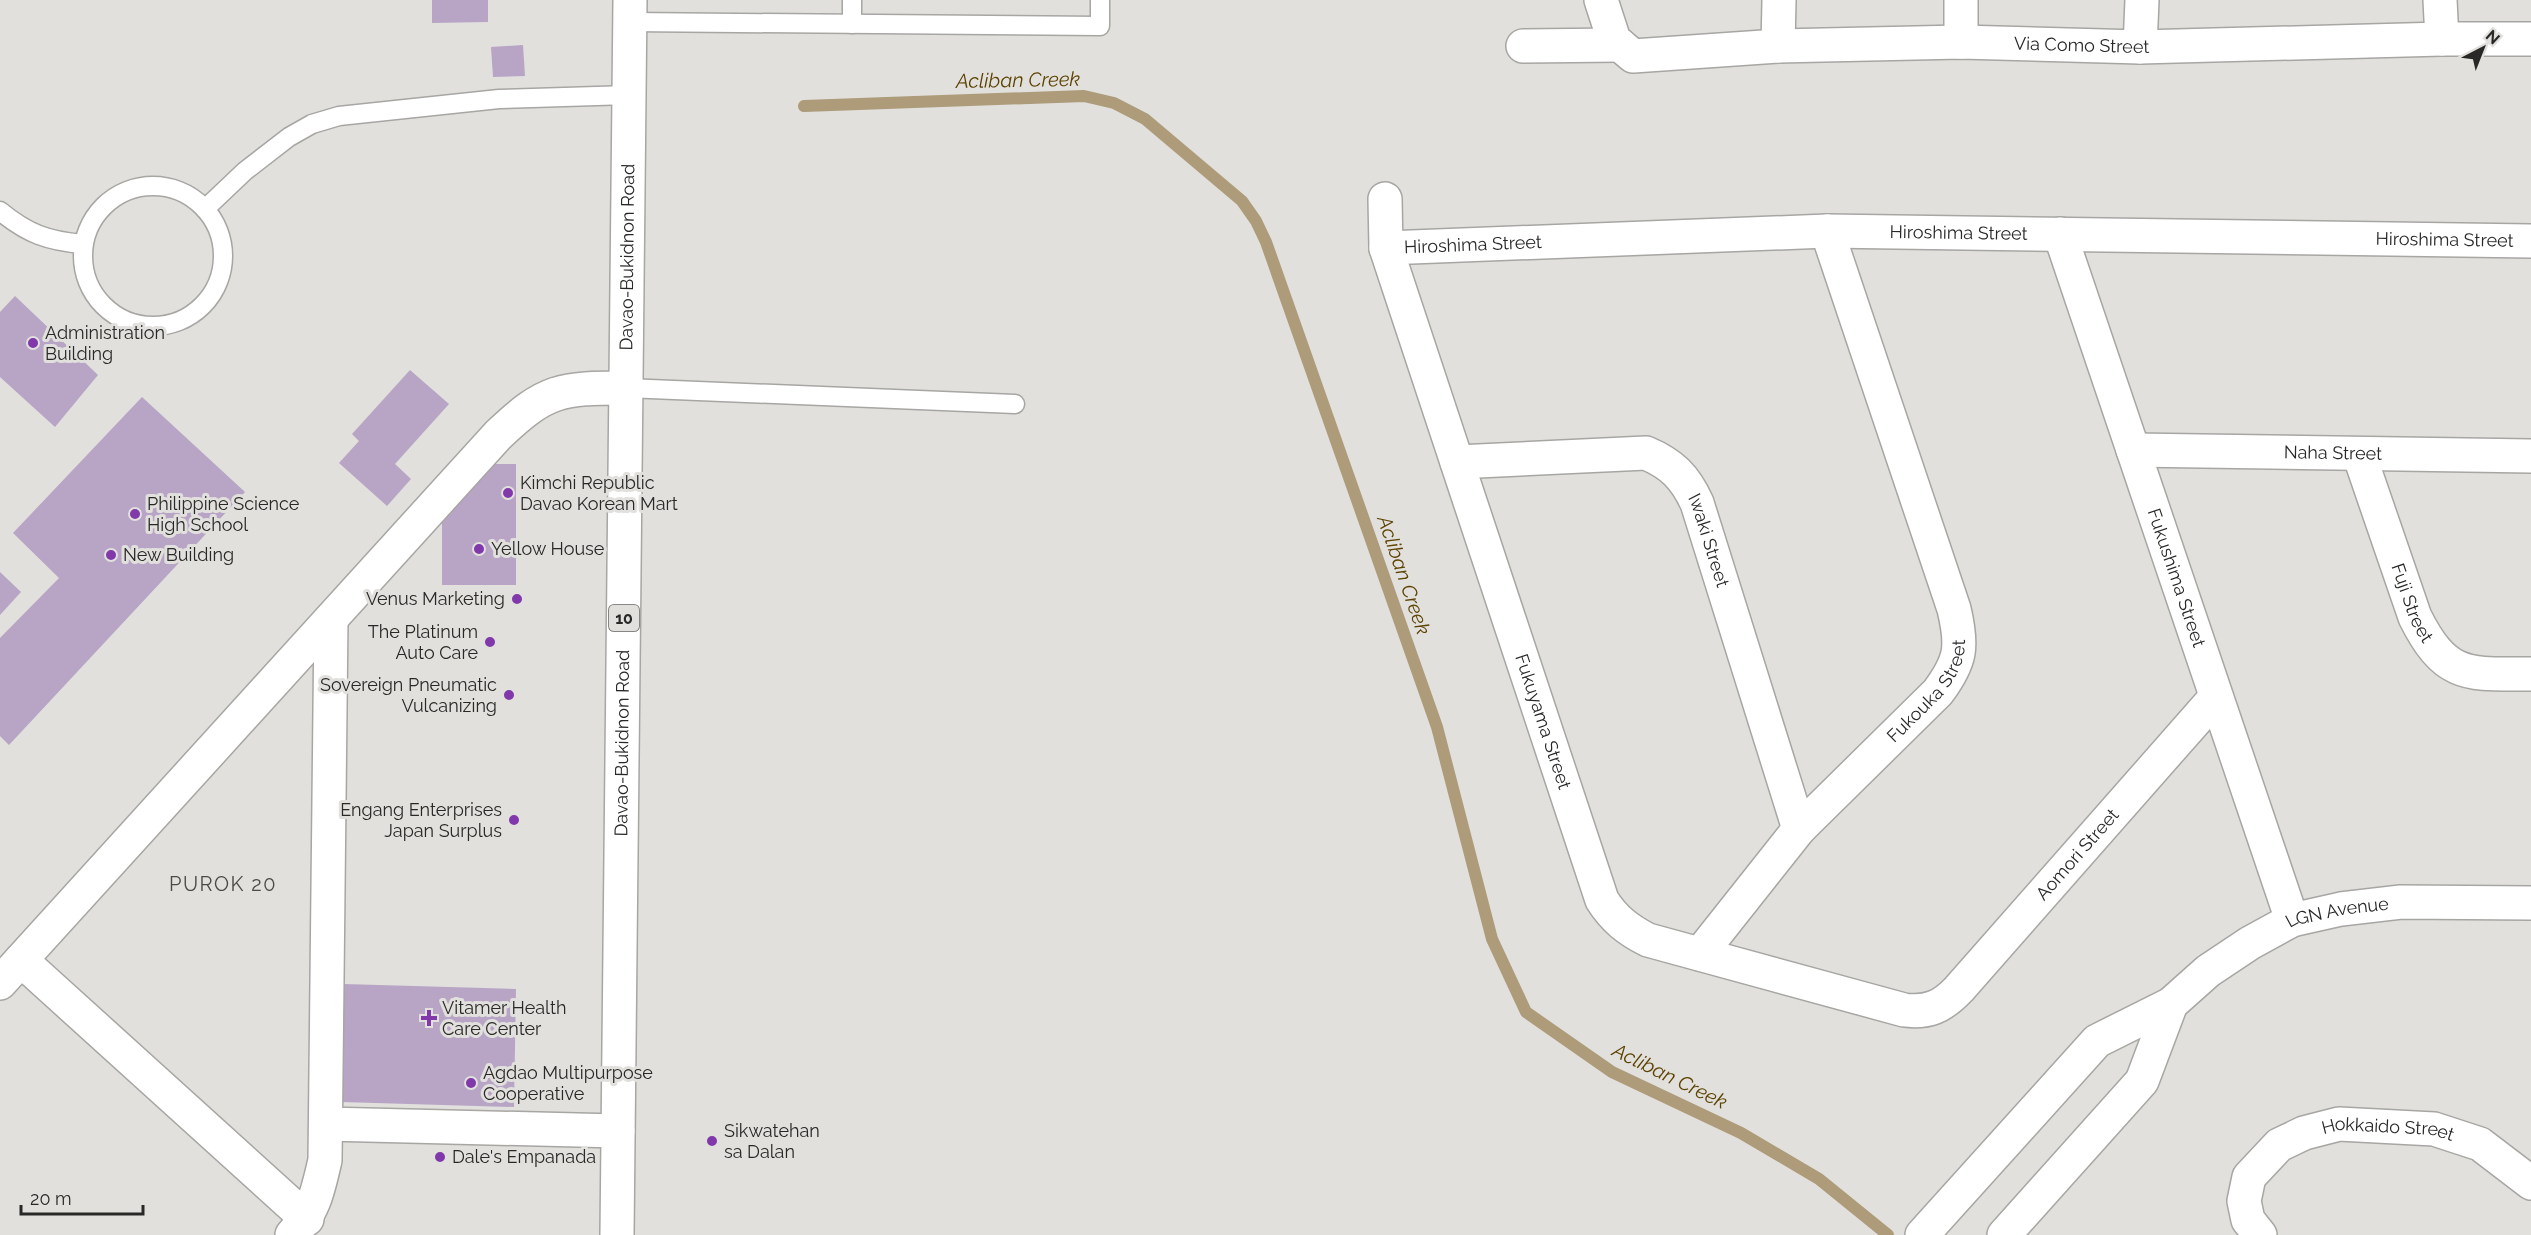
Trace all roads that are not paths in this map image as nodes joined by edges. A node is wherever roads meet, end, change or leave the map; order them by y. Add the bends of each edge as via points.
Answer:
1 (852, 0) edge
2 (1100, 0) edge
3 (1601, 0) edge
4 (1779, 0) edge
5 (1961, 0) edge
6 (2142, 0) edge
7 (2440, 0) edge
8 (630, 11) edge
9 (852, 24) junction
10 (2442, 39) junction
11 (2531, 39) edge
12 (1961, 42) junction
13 (1523, 46) dead end
14 (1779, 46) junction
15 (2140, 47) junction
16 (1626, 51) junction
17 (629, 95) junction
18 (1385, 198) dead end
19 (205, 208) junction
20 (0, 211) edge
21 (1827, 231) junction
22 (2060, 234) junction
23 (2531, 241) edge
24 (83, 244) junction
25 (1386, 248) junction
26 (626, 388) junction
27 (1015, 404) dead end
28 (2133, 450) junction
29 (2359, 454) junction
30 (2531, 456) edge
31 (1457, 462) junction
32 (331, 619) junction
33 (2531, 674) edge
34 (2216, 697) junction
35 (1799, 829) junction
36 (2531, 903) edge
37 (2292, 920) junction
38 (1700, 954) junction
39 (11, 972) edge
40 (2171, 1004) junction
41 (1935, 1009) joint
42 (326, 1124) junction
43 (618, 1131) junction
44 (2531, 1183) edge
45 (300, 1227) edge
46 (617, 1235) edge
47 (1922, 1235) edge
48 (2004, 1235) edge
49 (2260, 1235) edge

1 - 9 lane
2 - 9 lane via 1100,26
3 - 16 main road via 1610,32
4 - 14 main road
5 - 12 main road
6 - 15 main road
7 - 10 main road
8 - 9 lane
8 - 17 main road, Davao-Bukidnon Road / 10
10 - 11 main road, Via Como Street
10 - 15 main road, Via Como Street
12 - 14 main road, Via Como Street
12 - 15 main road, Via Como Street
13 - 16 main road, Via Como Street
14 - 16 main road, Via Como Street
17 - 19 lane via 499,99 339,116 312,124 289,137
17 - 26 main road, Davao-Bukidnon Road / 10
18 - 25 main road, Fukuyama Street
19 - 24 lane via 184,192 159,186 133,188 110,200 98,213
19 - 24 lane via 217,226 223,246 223,268 217,288 205,305 188,318 168,325 130,323 112,314 88,283 82,264
20 - 24 lane via 43,238
21 - 22 main road, Hiroshima Street
21 - 25 main road, Hiroshima Street
21 - 35 main road, Fukouka Street via 1954,609 1960,653 1938,692
22 - 23 main road, Hiroshima Street
22 - 28 main road, Fukushima Street
25 - 31 main road, Fukuyama Street
26 - 27 lane
26 - 32 main road via 584,388 552,394 525,410
26 - 43 main road, Davao-Bukidnon Road / 10
28 - 29 main road, Naha Street
28 - 34 main road, Fukushima Street
29 - 30 main road, Naha Street
29 - 33 main road, Fuji Street via 2415,617 2428,641 2461,671
31 - 35 main road, Iwaki Street via 1646,453 1676,470 1697,503
31 - 38 main road, Fukuyama Street via 1602,900 1609,913 1632,932
32 - 39 main road
32 - 42 main road
34 - 37 main road, Fukushima Street
34 - 41 main road, Aomori Street via 1959,989
35 - 38 main road, Fukouka Street
36 - 37 main road, LGN Avenue via 2401,902
37 - 40 main road, LGN Avenue via 2225,960
38 - 41 main road, Fukuyama Street via 1904,1010
39 - 45 main road
40 - 47 main road, LGN Avenue via 2097,1041
40 - 48 main road via 2142,1081
42 - 43 main road
42 - 45 main road via 325,1160 318,1194
43 - 46 main road, Davao-Bukidnon Road / 10
44 - 49 main road, Hokkaido Street via 2480,1144 2434,1129 2339,1124 2304,1133 2279,1145 2249,1177 2244,1201 2248,1220

